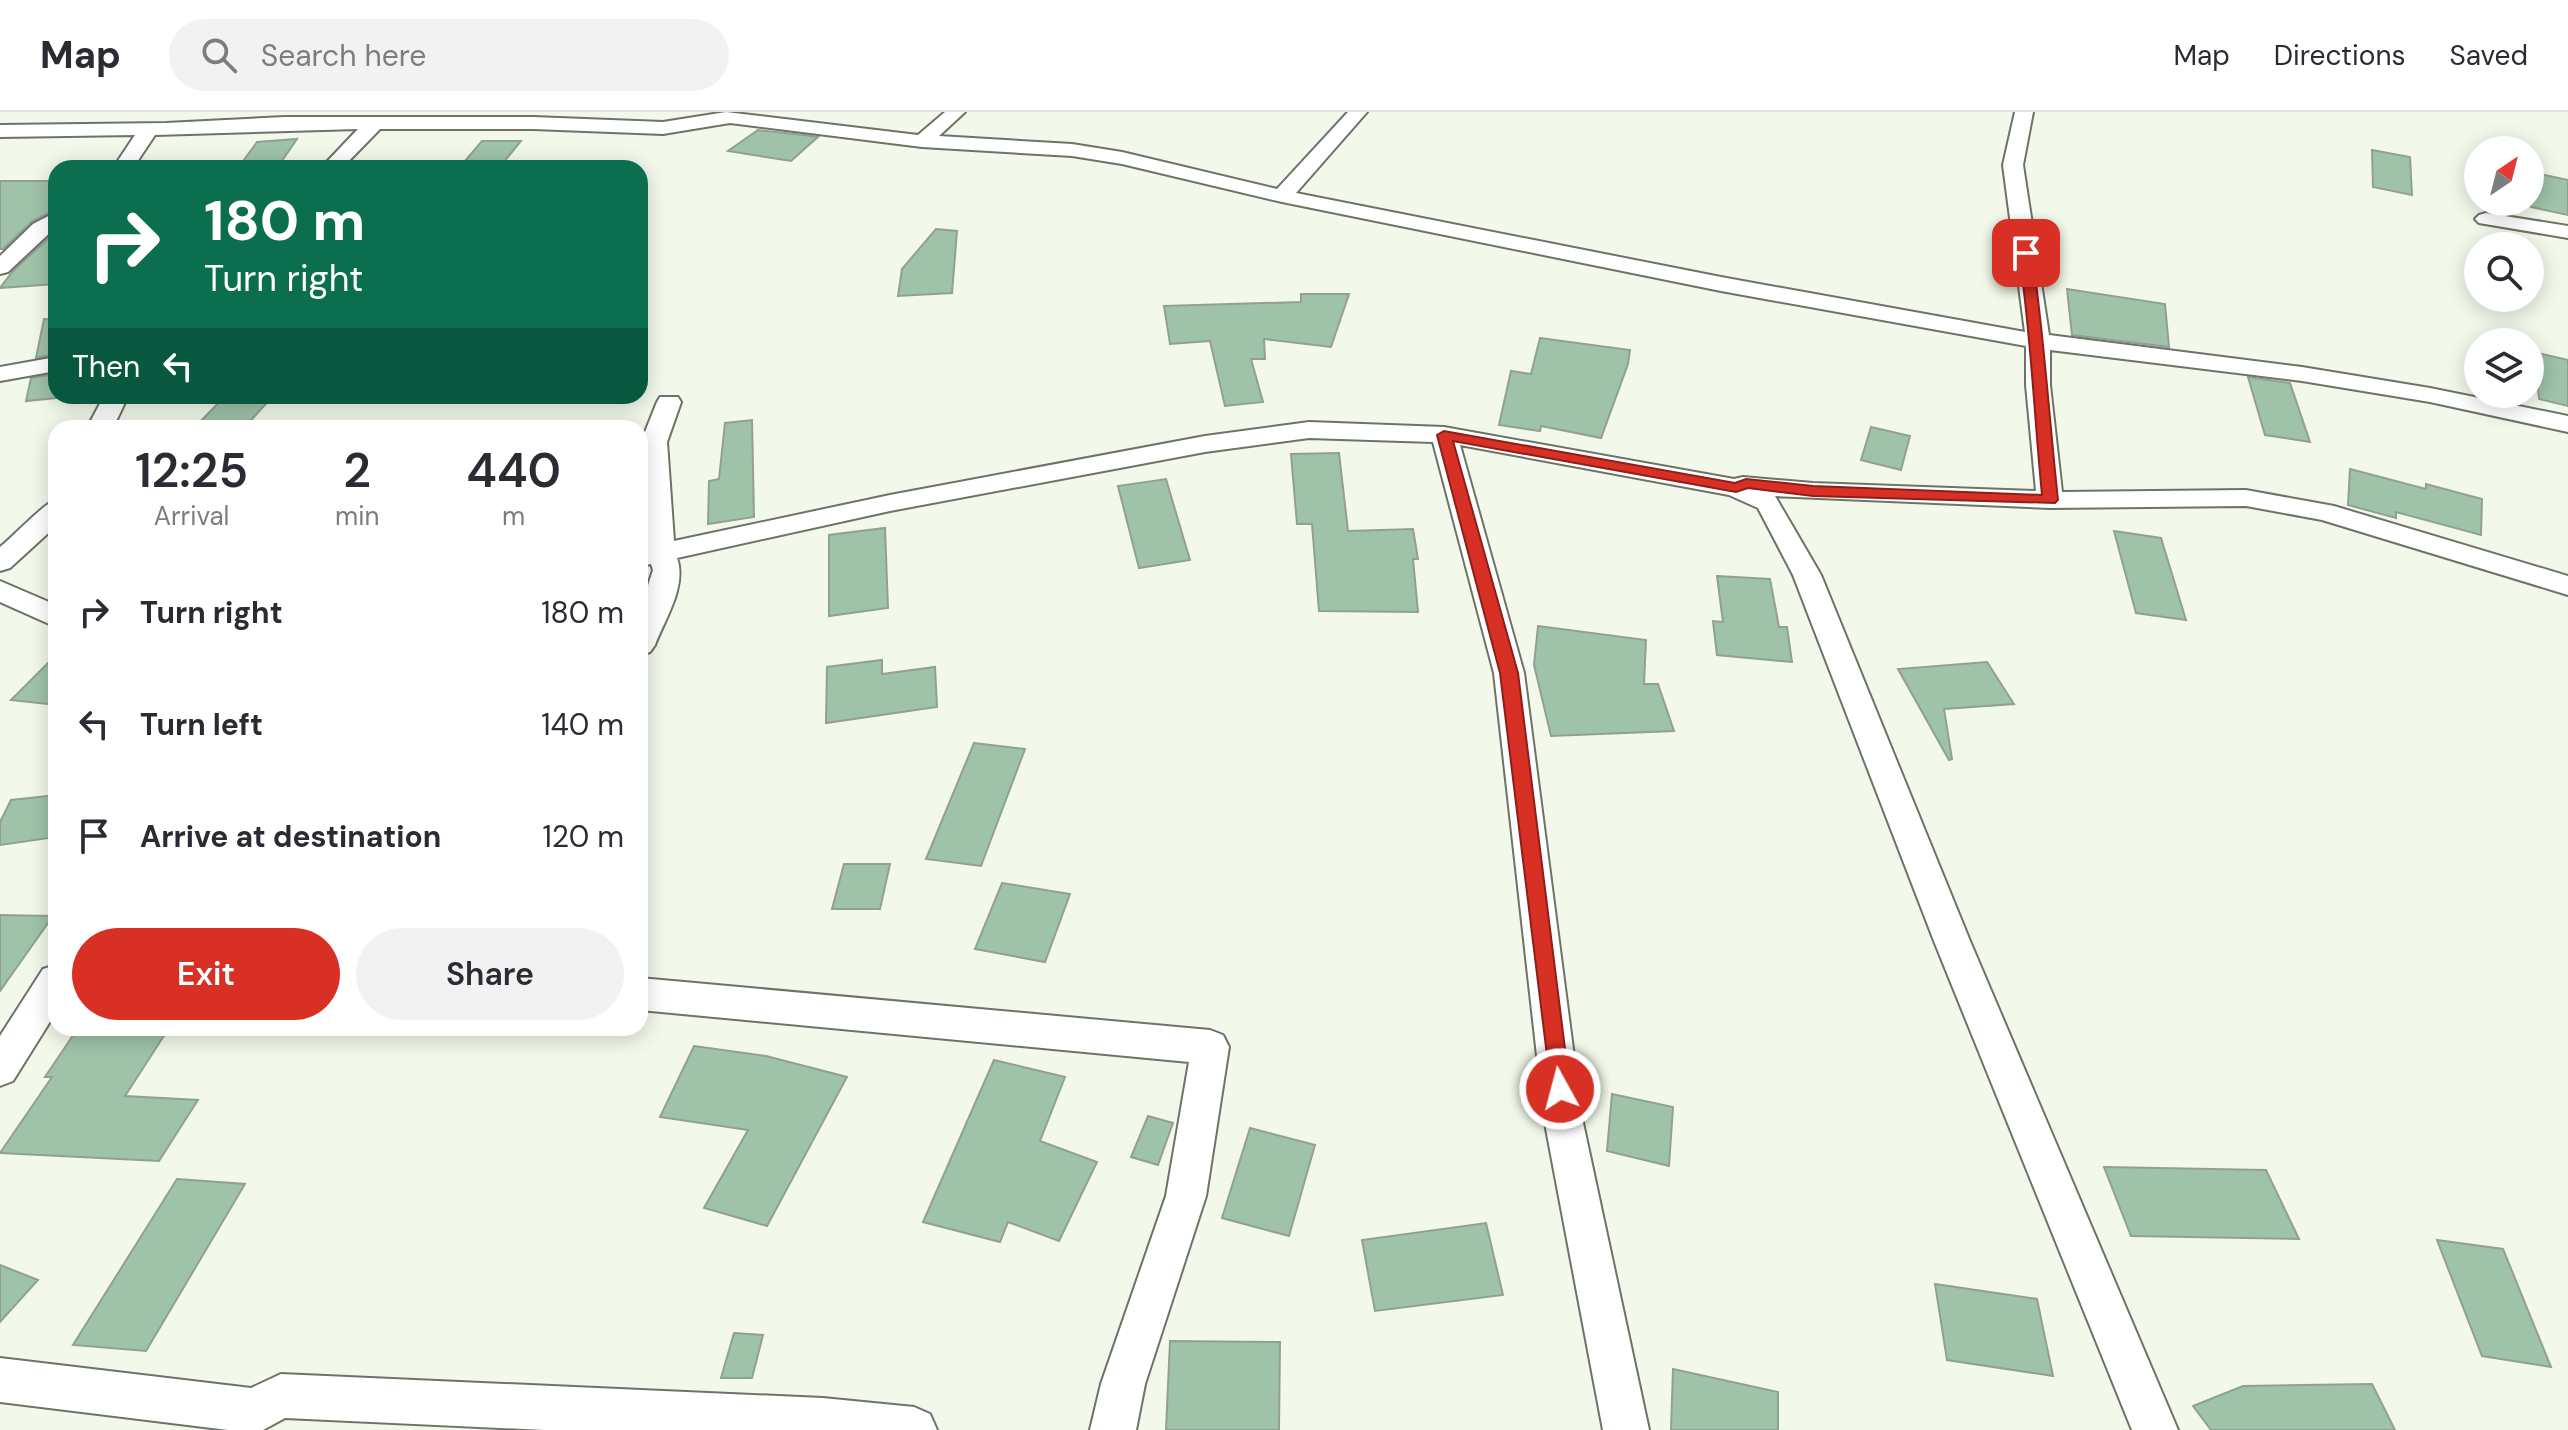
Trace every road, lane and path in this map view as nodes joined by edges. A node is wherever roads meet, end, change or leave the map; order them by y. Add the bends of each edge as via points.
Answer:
1 (305, 112) edge
2 (956, 112) edge
3 (1358, 112) edge
4 (2024, 112) edge
5 (733, 115) edge
6 (284, 123) junction
7 (373, 125) junction
8 (149, 129) junction
9 (0, 131) edge
10 (922, 141) junction
11 (128, 160) edge
12 (339, 160) edge
13 (1282, 196) junction
14 (2486, 219) dead end
15 (48, 222) edge
16 (2568, 232) edge
17 (6, 258) edge
18 (2038, 341) junction
19 (48, 365) edge
20 (0, 374) edge
21 (669, 402) dead end
22 (2568, 424) edge
23 (1444, 435) junction
24 (1736, 488) junction
25 (2050, 500) junction
26 (48, 518) edge
27 (650, 554) edge
28 (0, 562) edge
29 (2568, 586) edge
30 (0, 591) edge
31 (48, 613) edge
32 (648, 625) edge
33 (48, 993) edge
34 (648, 995) edge
35 (0, 1069) edge
36 (0, 1380) edge
37 (252, 1421) edge
38 (914, 1430) edge
39 (1113, 1430) edge
40 (1626, 1430) edge
41 (2155, 1430) edge

1 - 6 street
2 - 10 street
3 - 13 street
4 - 18 street via 2013,165
5 - 7 street via 663,128
5 - 10 street
6 - 7 street
6 - 8 street
7 - 12 street
8 - 9 street
8 - 11 street
10 - 13 street via 1097,154
13 - 18 street
14 - 16 street
15 - 17 street
18 - 22 street via 2316,376
18 - 25 street
19 - 20 street
21 - 27 street via 654,442
23 - 24 street
23 - 27 street via 1309,430 1205,444
23 - 40 street via 1509,673 1563,1118
24 - 25 street via 1746,484
24 - 41 street via 1768,503 1807,575
25 - 29 street via 2246,498 2284,504
26 - 28 street
27 - 32 street via 667,570
30 - 31 street
33 - 35 street
34 - 39 street via 1210,1047 1186,1196 1123,1384
36 - 37 street
37 - 38 street via 281,1396 823,1420

